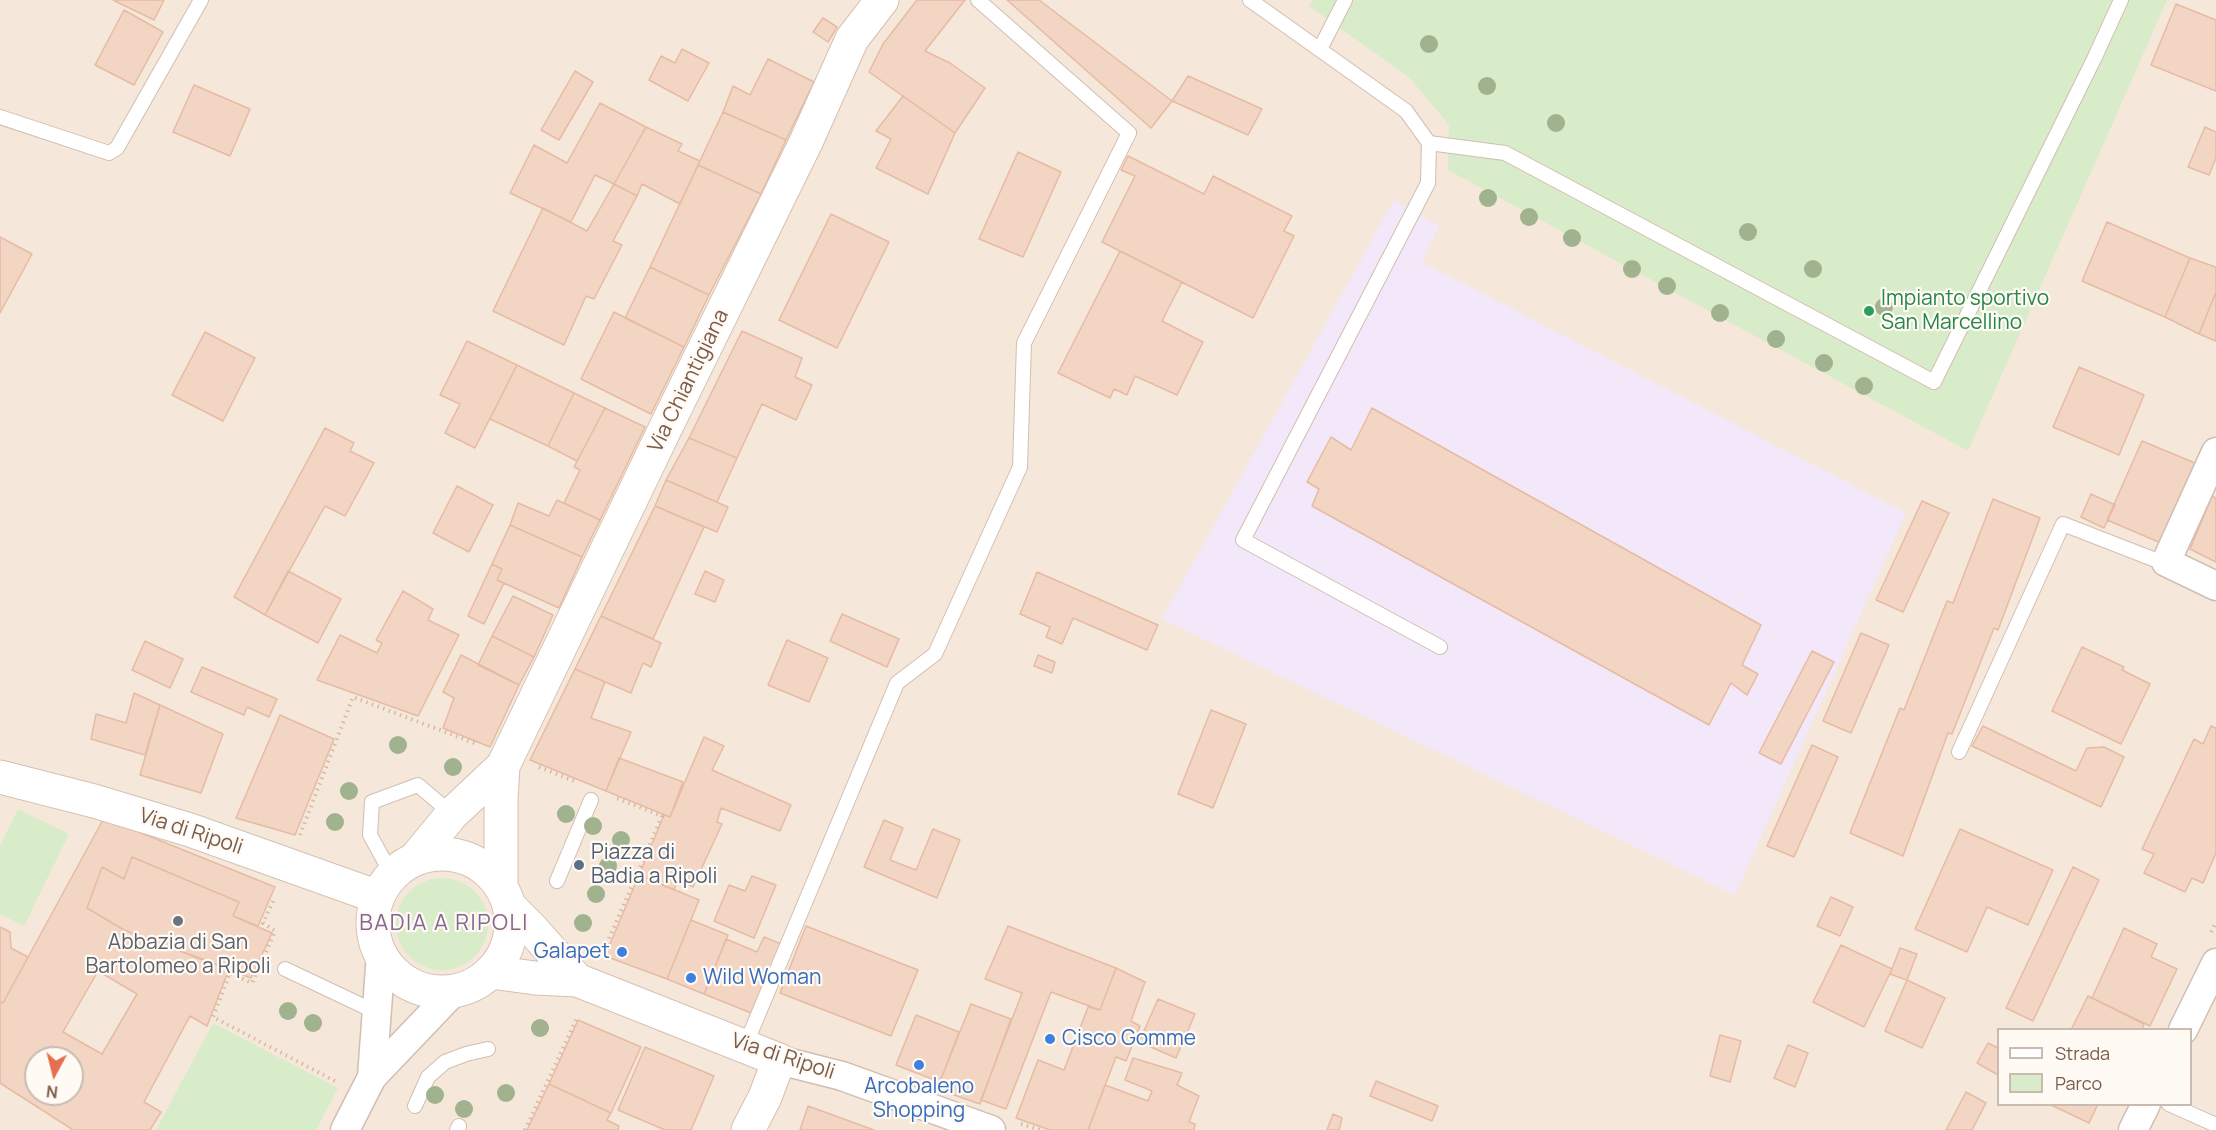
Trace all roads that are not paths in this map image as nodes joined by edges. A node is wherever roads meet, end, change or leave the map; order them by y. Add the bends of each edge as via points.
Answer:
1 (201, 0) edge
2 (882, 0) edge
3 (978, 0) edge
4 (1250, 0) edge
5 (1345, 0) edge
6 (2121, 0) edge
7 (1320, 49) junction
8 (0, 117) edge
9 (1429, 143) junction
10 (2216, 452) edge
11 (2166, 562) junction
12 (2216, 586) edge
13 (1440, 647) dead end
14 (1959, 752) dead end
15 (492, 756) junction
16 (0, 777) edge
17 (591, 800) dead end
18 (452, 814) junction
19 (395, 877) junction
20 (557, 881) dead end
21 (506, 897) junction
22 (381, 954) junction
23 (2216, 963) edge
24 (285, 969) dead end
25 (491, 972) junction
26 (577, 980) junction
27 (454, 991) junction
28 (378, 1013) junction
29 (2184, 1028) edge
30 (745, 1046) junction
31 (488, 1049) dead end
32 (779, 1060) junction
33 (372, 1077) junction
34 (415, 1106) dead end
35 (2145, 1106) edge
36 (2173, 1106) edge
37 (2216, 1125) edge
38 (345, 1130) edge
39 (748, 1130) edge
40 (991, 1130) edge
41 (2133, 1130) edge

1 - 8 lane via 117,148 109,153
2 - 15 street, Via Chiantigiana via 852,39 806,142 665,429
3 - 30 lane via 1129,133 1024,343 1020,468 935,654 897,683
4 - 7 lane
5 - 7 lane
6 - 9 lane via 1934,382 1505,153
7 - 9 lane via 1406,111
9 - 13 lane via 1428,183 1243,540
10 - 11 street
11 - 12 street
11 - 14 lane via 2063,524
15 - 18 street, Via Chiantigiana
15 - 21 street, Via Chiantigiana via 501,800
16 - 19 street, Via di Ripoli via 190,830
17 - 20 lane
18 - 19 street, Via Chiantigiana
18 - 19 lane via 418,784 372,802 370,836
19 - 21 street via 429,855 455,854 481,865
19 - 22 street via 373,922
21 - 25 street via 511,933 506,950
21 - 26 street, Via di Ripoli
22 - 27 street via 396,974 412,984
22 - 28 street
23 - 29 street
24 - 28 lane
25 - 26 street, Via di Ripoli
25 - 27 street
26 - 30 street, Via di Ripoli
27 - 33 street
28 - 33 street
30 - 32 street, Via di Ripoli
31 - 34 lane via 446,1062 428,1077
32 - 39 street
32 - 40 street, Via di Ripoli via 842,1076
33 - 38 street
35 - 41 street
36 - 37 lane

